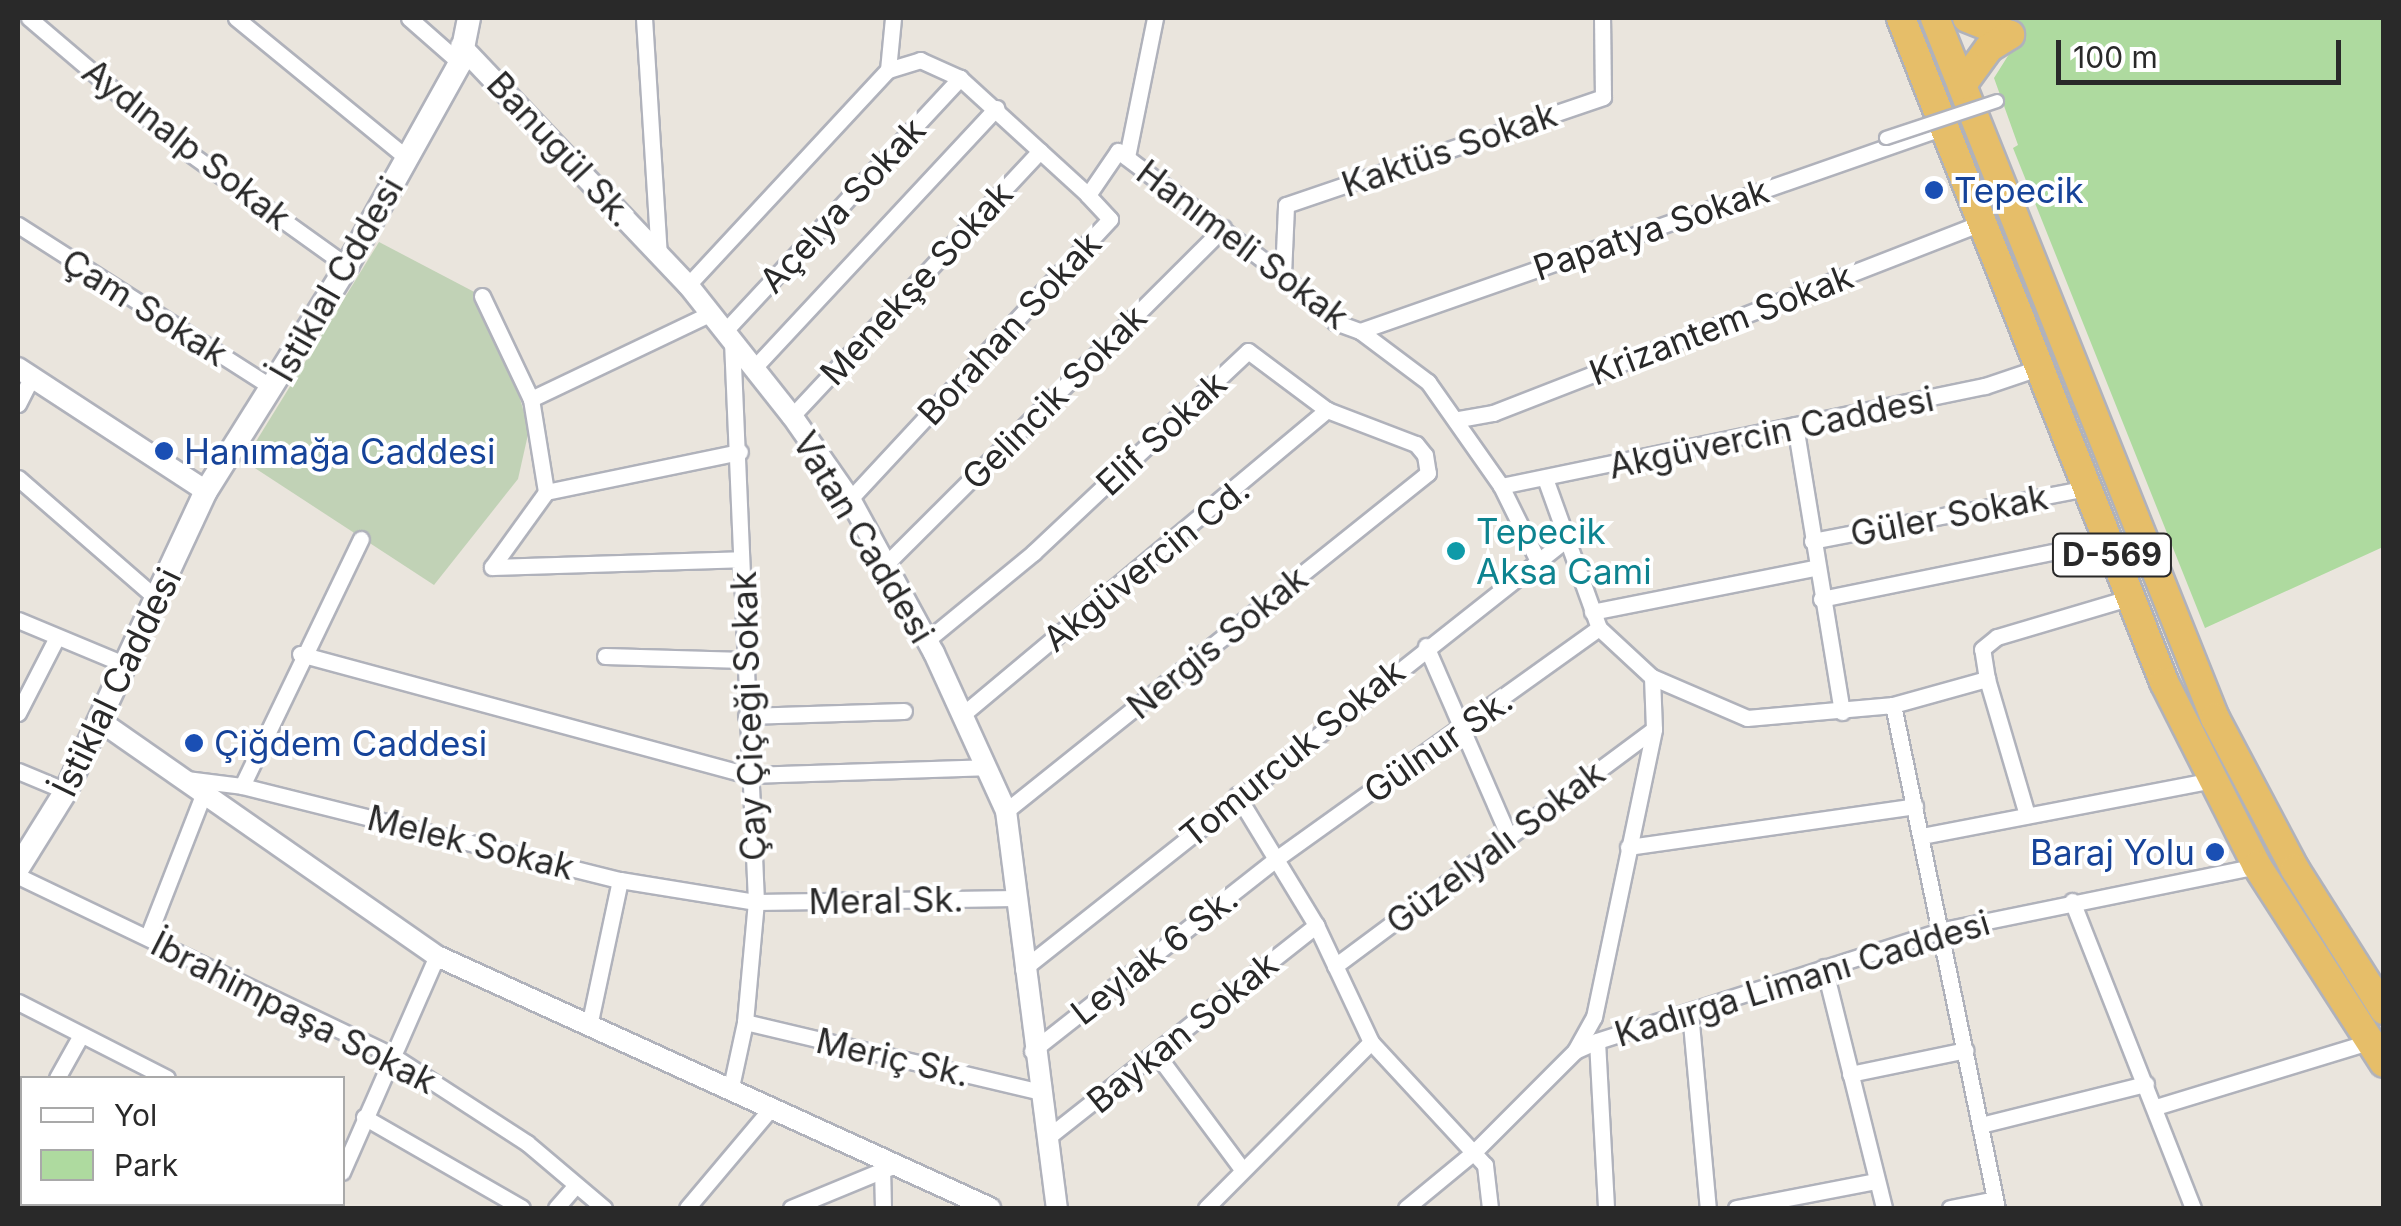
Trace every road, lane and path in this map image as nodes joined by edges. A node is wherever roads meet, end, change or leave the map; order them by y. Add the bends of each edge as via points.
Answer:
1 (30, 18) edge
2 (236, 18) edge
3 (409, 18) edge
4 (468, 18) edge
5 (894, 18) edge
6 (1155, 18) edge
7 (1602, 18) edge
8 (1901, 18) edge
9 (1936, 18) edge
10 (1966, 18) edge
11 (648, 20) edge
12 (461, 54) junction
13 (888, 70) junction
14 (960, 78) junction
15 (1962, 85) junction
16 (1997, 102) dead end
17 (996, 108) junction
18 (1944, 128) junction
19 (1886, 138) dead end
20 (1040, 150) junction
21 (1123, 154) junction
22 (406, 156) junction
23 (1088, 195) junction
24 (1981, 223) junction
25 (18, 226) edge
26 (1223, 228) junction
27 (659, 254) junction
28 (347, 266) junction
29 (1283, 275) junction
30 (688, 285) junction
31 (482, 296) dead end
32 (709, 314) junction
33 (1360, 331) junction
34 (728, 337) junction
35 (2038, 368) junction
36 (754, 369) junction
37 (25, 372) edge
38 (273, 388) junction
39 (531, 398) junction
40 (18, 404) edge
41 (1327, 410) junction
42 (792, 416) junction
43 (1460, 419) junction
44 (1795, 425) junction
45 (740, 452) junction
46 (1428, 474) joint
47 (18, 478) edge
48 (1546, 481) junction
49 (1501, 486) junction
50 (2086, 488) junction
51 (206, 491) junction
52 (546, 492) junction
53 (850, 499) junction
54 (361, 539) dead end
55 (1564, 541) junction
56 (1812, 541) junction
57 (2106, 541) junction
58 (741, 559) junction
59 (1538, 561) junction
60 (884, 566) junction
61 (1815, 568) junction
62 (156, 598) junction
63 (2128, 598) junction
64 (1821, 599) junction
65 (1592, 612) junction
66 (18, 620) edge
67 (1599, 628) junction
68 (56, 639) junction
69 (926, 641) junction
70 (1426, 646) junction
71 (300, 654) junction
72 (605, 656) dead end
73 (744, 660) junction
74 (126, 665) junction
75 (1652, 677) junction
76 (1987, 679) junction
77 (1893, 705) junction
78 (904, 711) dead end
79 (1842, 712) junction
80 (18, 713) edge
81 (962, 715) junction
82 (746, 716) junction
83 (100, 722) junction
84 (1466, 726) junction
85 (1654, 729) junction
86 (985, 767) junction
87 (18, 771) edge
88 (749, 775) junction
89 (2212, 780) junction
90 (195, 786) junction
91 (242, 786) junction
92 (66, 791) junction
93 (1237, 795) junction
94 (1915, 806) junction
95 (1006, 811) junction
96 (2027, 814) junction
97 (1509, 836) junction
98 (1922, 836) junction
99 (1628, 847) junction
100 (21, 855) edge
101 (1276, 859) junction
102 (2257, 866) junction
103 (18, 876) edge
104 (620, 880) junction
105 (1016, 898) junction
106 (2072, 901) junction
107 (756, 902) junction
108 (1316, 925) junction
109 (1943, 930) junction
110 (148, 936) junction
111 (437, 956) junction
112 (1335, 966) junction
113 (1824, 966) junction
114 (1023, 969) junction
115 (18, 1002) edge
116 (2384, 1010) edge
117 (1690, 1012) junction
118 (745, 1022) junction
119 (589, 1026) junction
120 (81, 1035) junction
121 (1597, 1041) junction
122 (1371, 1042) junction
123 (1966, 1050) junction
124 (1032, 1051) junction
125 (1575, 1051) junction
126 (2376, 1053) edge
127 (390, 1054) junction
128 (1158, 1056) junction
129 (1850, 1074) junction
130 (58, 1076) edge
131 (162, 1076) edge
132 (2146, 1084) junction
133 (732, 1087) junction
134 (1040, 1092) junction
135 (773, 1106) junction
136 (2156, 1107) junction
137 (364, 1118) junction
138 (1981, 1125) junction
139 (1048, 1137) junction
140 (1474, 1152) junction
141 (345, 1164) edge
142 (890, 1166) junction
143 (1242, 1169) junction
144 (1876, 1181) junction
145 (576, 1185) junction
146 (1996, 1204) edge
147 (522, 1208) edge
148 (556, 1208) edge
149 (604, 1208) edge
150 (687, 1208) edge
151 (791, 1208) edge
152 (883, 1208) edge
153 (990, 1208) edge
154 (1057, 1208) edge
155 (1206, 1208) edge
156 (1406, 1208) edge
157 (1490, 1208) edge
158 (1606, 1208) edge
159 (1708, 1208) edge
160 (1736, 1208) edge
161 (1884, 1208) edge
162 (1950, 1208) edge
163 (2193, 1208) edge

1 - 28 street, Aydınalp Sokak via 178,144
2 - 22 street
3 - 12 street
4 - 12 main road, İstiklal Cddesi
5 - 13 street
6 - 21 street, Hanımeli Sokak
7 - 29 street, Kaktüs Sokak via 1602,97 1286,204
8 - 18 highway, D-569
9 - 15 highway, D-569
10 - 15 highway via 2010,35 1989,48
11 - 27 street
12 - 22 main road, İstiklal Cddesi
12 - 27 street, Banugül Sk.
13 - 14 street via 920,60
13 - 30 street
14 - 17 street
14 - 34 street, Açelya Sokak
15 - 116 highway, D-569 via 2216,718 2286,855
16 - 19 street, bridge
17 - 20 street
17 - 36 street
18 - 24 highway, D-569
18 - 33 street, Papatya Sokak
20 - 23 street
20 - 42 street, Menekşe Sokak
21 - 23 street, Borahan Sokak
21 - 26 street, Hanımeli Sokak
22 - 28 main road, İstiklal Cddesi
23 - 53 street, Borahan Sokak via 1110,220
24 - 35 highway, D-569
24 - 43 street, Krizantem Sokak via 1493,413
25 - 38 street, Çam Sokak
26 - 29 street, Hanımeli Sokak
26 - 60 street, Gelincik Sokak
27 - 30 street, Vatan Caddesi
28 - 38 main road, İstiklal Cddesi
29 - 33 street, Hanımeli Sokak via 1335,322
30 - 32 street, Vatan Caddesi
31 - 39 street
32 - 34 street, Vatan Caddesi
32 - 39 street
33 - 43 street, Hanımeli Sokak via 1428,382
34 - 36 street, Vatan Caddesi
34 - 45 street, Çay Çiçeği Sokak
35 - 44 street, Akgüvercin Caddesi
35 - 50 highway, D-569
36 - 42 street, Vatan Caddesi
37 - 40 street
37 - 51 street
38 - 51 main road, İstiklal Cddesi
39 - 52 street
41 - 46 street, Elif Sokak via 1416,444
41 - 69 street, Elif Sokak via 1248,351 1033,553
41 - 81 street, Akgüvercin Cd.
42 - 53 street, Vatan Caddesi
43 - 49 street, Hanımeli Sokak
44 - 48 street, Akgüvercin Caddesi
44 - 56 street
45 - 52 street
45 - 58 street, Çay Çiçeği Sokak
46 - 95 street, Nergis Sokak
47 - 62 street
48 - 49 street, Akgüvercin Caddesi
48 - 55 street
49 - 59 street, Hanımeli Sokak
50 - 56 street, Güler Sokak
50 - 57 highway, D-569
51 - 62 main road, İstiklal Caddesi
52 - 58 street via 492,567
53 - 60 street, Vatan Caddesi
54 - 71 street
55 - 59 street, Tomurcuk Sokak
55 - 65 street
56 - 61 street
57 - 63 highway, D-569
57 - 64 street
58 - 73 street, Çay Çiçeği Sokak
59 - 70 street, Tomurcuk Sokak
60 - 69 street, Vatan Caddesi
61 - 64 street
61 - 65 street
62 - 74 main road, İstiklal Caddesi
63 - 76 street via 1997,637 1982,649
63 - 89 highway, D-569
64 - 79 street
65 - 67 street
66 - 68 street
67 - 75 street
67 - 84 street, Gülnur Sk.
68 - 74 street
68 - 80 street
69 - 81 street, Vatan Caddesi
70 - 84 street
70 - 93 street, Tomurcuk Sokak
71 - 88 street
71 - 91 street
72 - 73 street
73 - 82 street, Çay Çiçeği Sokak
74 - 83 main road, İstiklal Caddesi
75 - 79 street via 1747,718
75 - 85 street
76 - 77 street
76 - 96 street
77 - 79 street
77 - 94 street
78 - 82 street
81 - 86 street, Vatan Caddesi
82 - 88 street, Çay Çiçeği Sokak
83 - 90 street
83 - 92 main road, İstiklal Caddesi
84 - 97 street
84 - 101 street, Gülnur Sk.
85 - 97 street, Güzelyalı Sokak
85 - 99 street
86 - 88 street
86 - 95 street, Vatan Caddesi
87 - 92 street
88 - 107 street, Çay Çiçeği Sokak
89 - 96 street
89 - 102 highway, D-569
90 - 91 street, Melek Sokak
90 - 110 street
90 - 111 street
91 - 104 street, Melek Sokak
92 - 100 main road, İstiklal Caddesi
93 - 101 street
93 - 114 street, Tomurcuk Sokak
94 - 98 street
94 - 99 street
95 - 105 street, Vatan Caddesi
96 - 98 street
97 - 112 street, Güzelyalı Sokak
98 - 109 street
99 - 125 street via 1594,1017
101 - 108 street
101 - 124 street, Leylak 6 Sk.
102 - 106 street, Kadırga Limanı Caddesi
102 - 126 highway, D-569
103 - 110 street, İbrahimpaşa Sokak
104 - 107 street, Melek Sokak
104 - 119 street
105 - 107 street, Meral Sk.
105 - 114 street, Vatan Caddesi
106 - 109 street, Kadırga Limanı Caddesi
106 - 132 street
107 - 118 street, Çay Çiçeği Sokak
108 - 112 street
108 - 128 street, Baykan Sokak
109 - 113 street, Kadırga Limanı Caddesi
109 - 123 street
110 - 127 street, İbrahimpaşa Sokak
111 - 119 street
111 - 127 street
112 - 122 street
113 - 117 street, Kadırga Limanı Caddesi
113 - 129 street
114 - 124 street, Vatan Caddesi
115 - 120 street
117 - 121 street, Kadırga Limanı Caddesi
117 - 159 street
118 - 133 street, Çay Çiçeği Sokak
118 - 134 street, Meriç Sk.
119 - 133 street
120 - 130 street
120 - 131 street
121 - 125 street, Kadırga Limanı Caddesi
121 - 158 street
122 - 140 street
122 - 143 street
123 - 129 street
123 - 138 street
124 - 134 street, Vatan Caddesi
125 - 140 street, Kadırga Limanı Caddesi
126 - 136 street
127 - 137 street
127 - 145 street, İbrahimpaşa Sokak via 527,1143
128 - 139 street, Baykan Sokak
128 - 143 street
129 - 144 street
132 - 136 street
132 - 138 street
133 - 135 street
134 - 139 street, Vatan Caddesi
135 - 142 street
135 - 150 street
136 - 163 street
137 - 141 street
137 - 147 street
138 - 146 street
139 - 154 street, Vatan Caddesi
140 - 156 street, Kadırga Limanı Caddesi
140 - 157 street via 1486,1165
142 - 151 street
142 - 152 street
142 - 153 street
143 - 155 street
144 - 160 street
144 - 161 street
145 - 148 street
145 - 149 street, İbrahimpaşa Sokak
146 - 162 street

